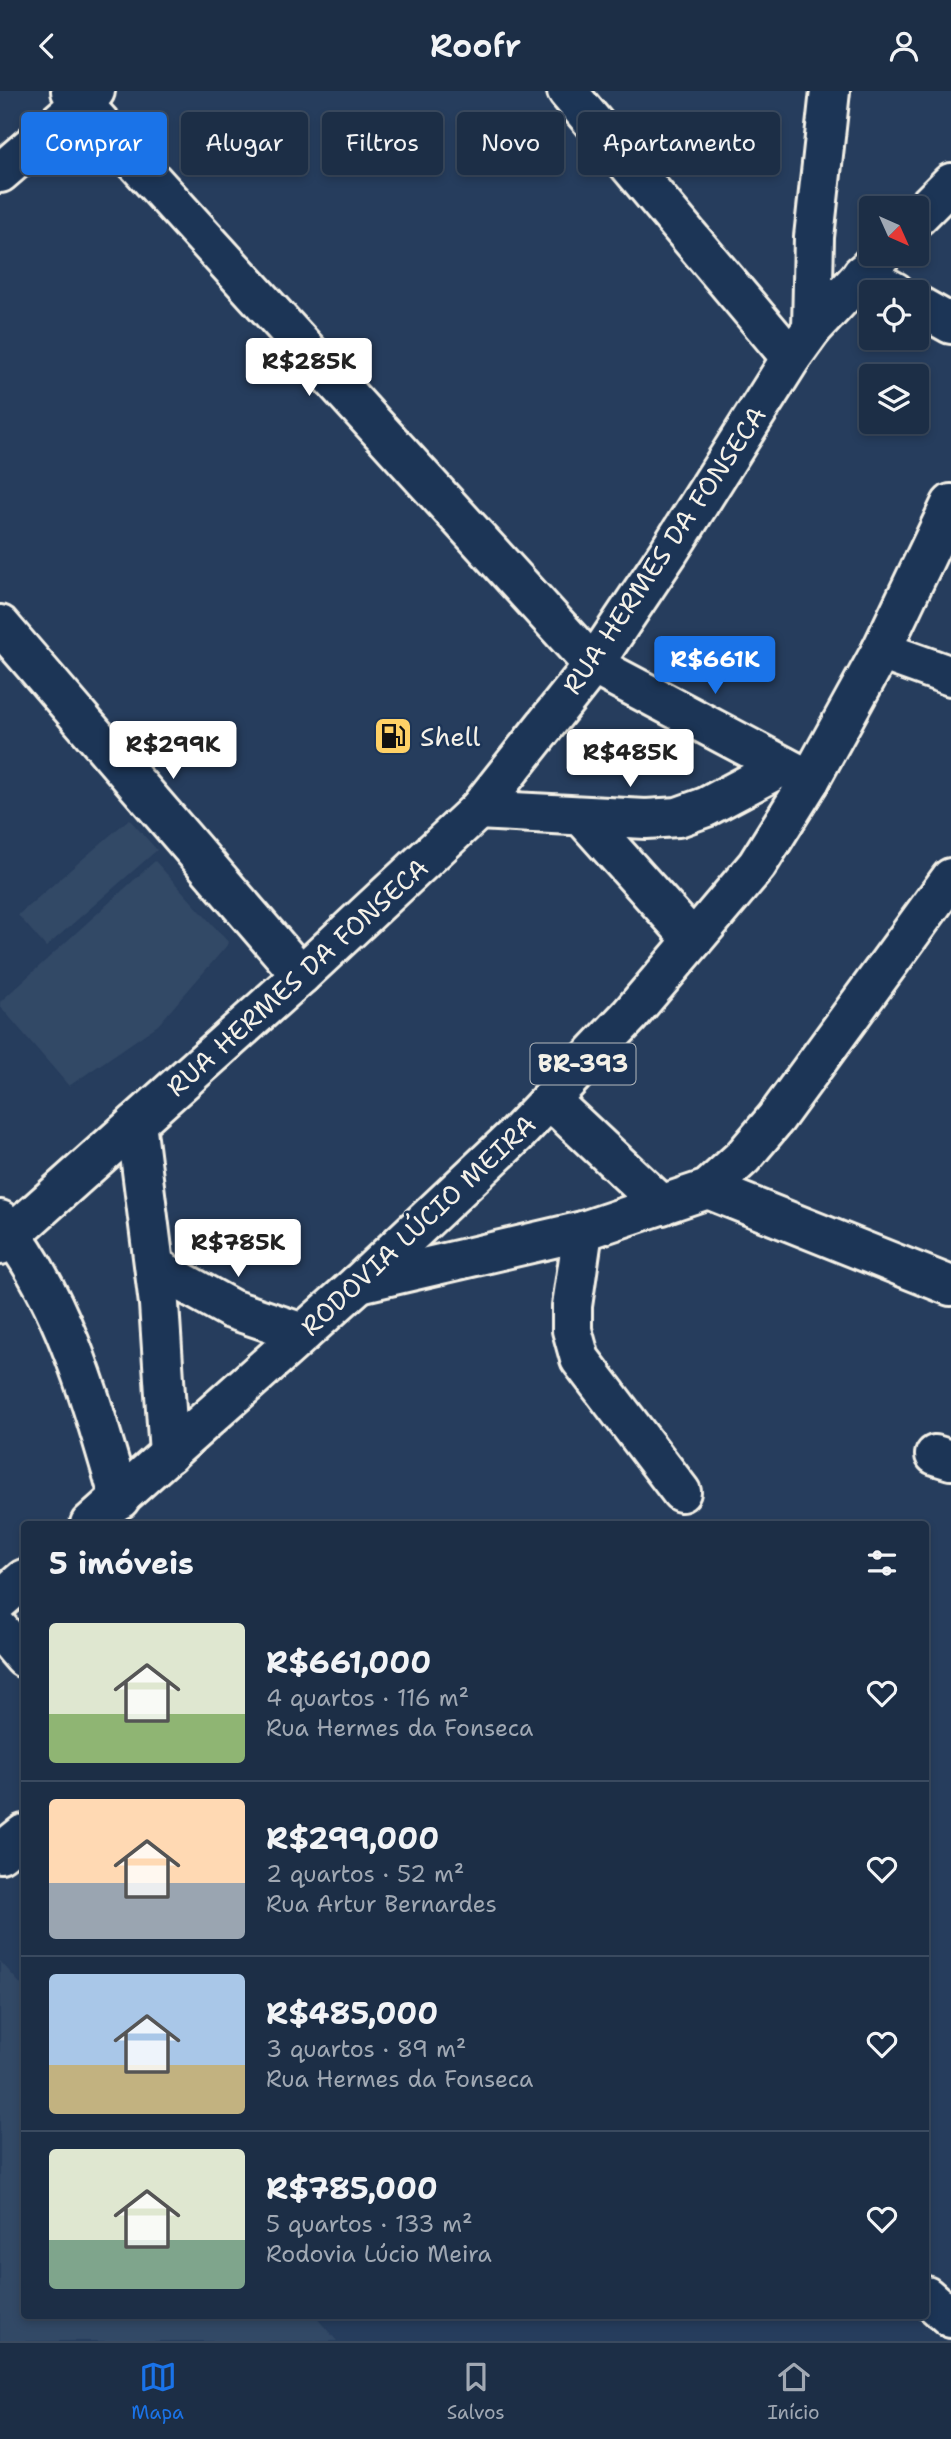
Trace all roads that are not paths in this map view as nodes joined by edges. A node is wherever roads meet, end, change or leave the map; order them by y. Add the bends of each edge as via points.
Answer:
1 (567, 91) edge
2 (830, 91) edge
3 (82, 95) edge
4 (0, 173) edge
5 (951, 183) edge
6 (930, 217) edge
7 (870, 266) edge
8 (874, 266) edge
9 (885, 280) edge
10 (929, 312) edge
11 (951, 324) edge
12 (802, 343) junction
13 (948, 521) edge
14 (0, 625) edge
15 (881, 651) junction
16 (593, 665) junction
17 (951, 676) edge
18 (797, 773) junction
19 (478, 810) junction
20 (582, 816) junction
21 (951, 878) edge
22 (694, 940) junction
23 (301, 975) junction
24 (550, 1100) junction
25 (136, 1123) junction
26 (708, 1189) junction
27 (662, 1205) junction
28 (583, 1231) junction
29 (4, 1233) edge
30 (155, 1267) junction
31 (359, 1283) junction
32 (951, 1286) edge
33 (303, 1333) junction
34 (169, 1454) junction
35 (681, 1492) dead end
36 (119, 1512) edge
37 (97, 1521) edge
38 (21, 1582) edge
39 (0, 1600) edge
40 (0, 1630) edge
41 (21, 1654) edge
42 (21, 1836) edge
43 (0, 1853) edge
44 (929, 2299) edge
45 (951, 2318) edge

1 - 12 main road
2 - 12 main road
3 - 4 main road
3 - 16 main road
5 - 6 main road
7 - 12 main road, RUA HERMES DA FONSECA
8 - 9 main road
10 - 11 main road
12 - 16 main road, RUA HERMES DA FONSECA
13 - 15 main road, RODOVIA LÚCIO MEIRA / BR-393
14 - 23 main road
15 - 17 main road
15 - 18 main road, RODOVIA LÚCIO MEIRA / BR-393
16 - 18 main road
16 - 19 main road, RUA HERMES DA FONSECA
18 - 20 main road via 678,817
18 - 22 main road, RODOVIA LÚCIO MEIRA / BR-393 via 757,865
19 - 20 main road
19 - 23 main road, RUA HERMES DA FONSECA
20 - 22 main road
21 - 26 main road via 776,1118
22 - 24 main road, RODOVIA LÚCIO MEIRA / BR-393
23 - 25 main road, RUA HERMES DA FONSECA
24 - 27 main road
24 - 31 main road, RODOVIA LÚCIO MEIRA / BR-393
25 - 29 main road, RUA HERMES DA FONSECA
25 - 30 main road
26 - 27 main road
26 - 32 main road
27 - 28 main road
28 - 31 main road
28 - 35 main road via 572,1306 572,1330 580,1359
29 - 36 main road via 38,1276 74,1355
30 - 33 main road via 231,1309
30 - 34 main road
31 - 33 main road, RODOVIA LÚCIO MEIRA / BR-393
33 - 34 main road, RODOVIA LÚCIO MEIRA / BR-393
34 - 36 main road, RODOVIA LÚCIO MEIRA / BR-393
36 - 37 main road, RODOVIA LÚCIO MEIRA / BR-393
38 - 39 main road
40 - 41 main road
42 - 43 main road
44 - 45 main road

